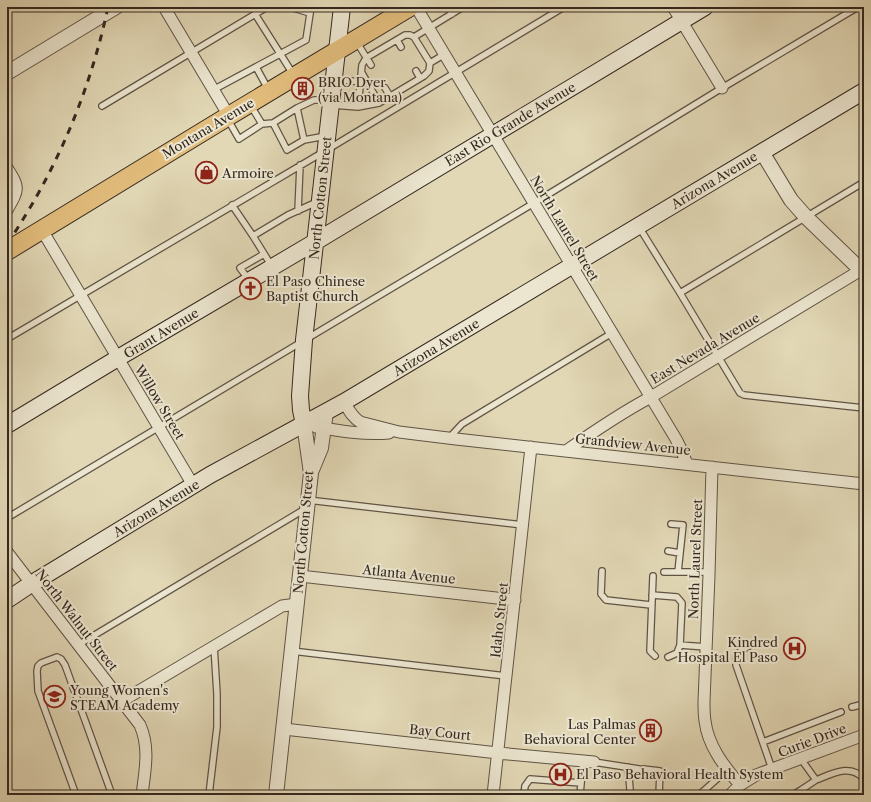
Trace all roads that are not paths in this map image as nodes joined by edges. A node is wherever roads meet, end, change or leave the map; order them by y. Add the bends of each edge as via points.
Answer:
1 (116, 7) edge
2 (164, 7) edge
3 (267, 7) edge
4 (290, 7) edge
5 (342, 7) edge
6 (410, 7) edge
7 (416, 7) edge
8 (448, 7) edge
9 (463, 7) edge
10 (564, 7) edge
11 (672, 7) edge
12 (706, 7) edge
13 (858, 7) edge
14 (311, 10) edge
15 (255, 14) junction
16 (452, 14) junction
17 (681, 21) junction
18 (429, 28) junction
19 (414, 38) junction
20 (355, 40) junction
21 (397, 40) junction
22 (401, 48) dead end
23 (336, 51) junction
24 (191, 53) junction
25 (280, 54) junction
26 (445, 54) junction
27 (366, 58) junction
28 (430, 63) junction
29 (371, 65) dead end
30 (256, 67) junction
31 (416, 71) dead end
32 (361, 72) junction
33 (456, 72) junction
34 (7, 73) edge
35 (294, 76) junction
36 (420, 78) junction
37 (333, 79) junction
38 (360, 82) junction
39 (385, 88) dead end
40 (722, 88) junction
41 (213, 90) junction
42 (270, 91) junction
43 (864, 91) edge
44 (390, 96) junction
45 (250, 103) junction
46 (330, 103) junction
47 (379, 103) junction
48 (102, 106) dead end
49 (297, 108) junction
50 (358, 108) junction
51 (228, 116) junction
52 (273, 123) junction
53 (262, 124) junction
54 (493, 135) junction
55 (304, 140) junction
56 (326, 144) junction
57 (762, 152) junction
58 (300, 166) junction
59 (7, 168) edge
60 (864, 182) edge
61 (319, 201) junction
62 (534, 203) junction
63 (232, 206) junction
64 (7, 210) edge
65 (298, 211) junction
66 (806, 217) junction
67 (638, 226) junction
68 (42, 230) junction
69 (253, 236) junction
70 (315, 242) junction
71 (7, 251) edge
72 (268, 260) junction
73 (572, 265) junction
74 (862, 272) edge
75 (680, 293) junction
76 (81, 295) junction
77 (612, 333) junction
78 (7, 339) edge
79 (304, 340) junction
80 (719, 356) junction
81 (118, 358) junction
82 (651, 397) junction
83 (344, 402) junction
84 (863, 407) edge
85 (326, 412) junction
86 (304, 424) junction
87 (7, 425) edge
88 (159, 427) junction
89 (324, 428) junction
90 (399, 432) junction
91 (449, 438) junction
92 (531, 448) junction
93 (566, 451) junction
94 (687, 464) junction
95 (712, 467) junction
96 (311, 473) junction
97 (864, 484) edge
98 (193, 486) junction
99 (308, 504) junction
100 (7, 518) edge
101 (671, 524) dead end
102 (523, 525) junction
103 (668, 551) dead end
104 (7, 552) edge
105 (680, 553) junction
106 (602, 571) dead end
107 (664, 572) dead end
108 (678, 572) junction
109 (709, 572) junction
110 (300, 576) junction
111 (653, 576) dead end
112 (31, 584) junction
113 (652, 595) junction
114 (7, 600) edge
115 (515, 600) junction
116 (297, 604) junction
117 (652, 605) junction
118 (78, 645) junction
119 (680, 645) junction
120 (214, 646) junction
121 (706, 646) junction
122 (749, 646) dead end
123 (292, 651) junction
124 (655, 656) dead end
125 (668, 657) dead end
126 (506, 676) junction
127 (122, 701) junction
128 (864, 704) edge
129 (852, 707) dead end
130 (841, 712) dead end
131 (284, 729) junction
132 (864, 735) edge
133 (763, 742) junction
134 (498, 753) junction
135 (801, 759) junction
136 (589, 762) junction
137 (628, 767) junction
138 (727, 770) junction
139 (772, 770) junction
140 (864, 779) edge
141 (816, 780) junction
142 (581, 783) junction
143 (740, 785) junction
144 (801, 793) edge
145 (76, 795) edge
146 (112, 795) edge
147 (142, 795) edge
148 (209, 795) edge
149 (276, 795) edge
150 (493, 795) edge
151 (524, 795) edge
152 (580, 795) edge
153 (629, 795) edge
154 (659, 795) edge
155 (699, 795) edge
156 (730, 795) edge
157 (793, 795) edge

1 - 34 street
2 - 24 street
3 - 15 lane
4 - 14 lane
5 - 23 main road, North Cotton Street
6 - 20 main road, Montana Avenue
7 - 18 street, North Laurel Street
8 - 16 lane
9 - 16 lane
10 - 33 lane
11 - 17 street
12 - 17 main road, East Rio Grande Avenue
13 - 40 lane
14 - 25 lane via 306,40
15 - 24 lane
15 - 25 lane
16 - 18 lane
17 - 40 street
17 - 54 main road, East Rio Grande Avenue
18 - 19 lane
18 - 26 street, North Laurel Street
19 - 21 lane via 405,35
19 - 28 lane
20 - 23 main road, Montana Avenue
20 - 27 lane
21 - 22 lane
21 - 27 lane
23 - 35 main road, Montana Avenue
23 - 37 main road, North Cotton Street
24 - 41 street
24 - 48 lane
25 - 30 lane
25 - 35 lane
26 - 28 lane
26 - 33 street, North Laurel Street
27 - 29 lane
27 - 32 lane
28 - 36 lane via 429,71
30 - 41 lane
30 - 42 lane
31 - 36 lane
32 - 38 lane
32 - 47 lane
33 - 54 street, North Laurel Street
33 - 56 lane
35 - 42 main road, Montana Avenue
36 - 44 lane
37 - 38 lane
37 - 46 main road, North Cotton Street
38 - 50 lane
39 - 44 lane
40 - 62 lane
41 - 51 street
42 - 45 main road, Montana Avenue
43 - 57 main road, Arizona Avenue
44 - 47 lane
45 - 51 main road, Montana Avenue
45 - 53 lane
46 - 49 lane via 314,100
46 - 50 lane
46 - 56 main road, North Cotton Street
47 - 50 lane
49 - 52 lane
49 - 55 lane
51 - 53 lane via 239,138
51 - 68 main road, Montana Avenue
52 - 53 lane
52 - 55 lane via 287,150
54 - 62 street, North Laurel Street
54 - 70 main road, East Rio Grande Avenue
55 - 56 lane
56 - 58 lane
56 - 61 main road, North Cotton Street
57 - 66 street via 791,200
57 - 67 main road, Arizona Avenue
58 - 63 lane
58 - 65 lane
59 - 64 street via 16,182 17,189
60 - 66 lane
61 - 65 lane
61 - 70 main road, North Cotton Street
62 - 73 street, North Laurel Street
62 - 79 lane
63 - 69 lane
63 - 76 lane
65 - 69 lane
66 - 74 street
66 - 75 lane
67 - 73 main road, Arizona Avenue
67 - 75 lane
68 - 71 main road, Montana Avenue
68 - 76 street, Willow Street
69 - 72 lane
70 - 72 main road, Grant Avenue
70 - 79 main road, North Cotton Street
72 - 81 main road, Grant Avenue via 249,281
73 - 77 street, North Laurel Street
73 - 83 main road, Arizona Avenue
74 - 80 street, East Nevada Avenue
75 - 80 lane
76 - 78 lane
76 - 81 street, Willow Street
77 - 82 street, North Laurel Street
77 - 91 lane via 462,424
79 - 86 main road, North Cotton Street via 300,396
79 - 88 lane
80 - 82 street, East Nevada Avenue
80 - 84 lane via 740,393 744,395
81 - 87 main road, Grant Avenue
81 - 88 street, Willow Street
82 - 93 street, East Nevada Avenue via 596,429
82 - 94 street, North Laurel Street via 676,439
83 - 85 main road, Arizona Avenue
83 - 90 street, Grandview Avenue via 350,414 360,422
85 - 86 main road, Arizona Avenue
85 - 89 street
86 - 89 street, Grandview Avenue
86 - 96 street, North Cotton Street
86 - 98 main road, Arizona Avenue
88 - 98 street, Willow Street
88 - 100 lane
89 - 90 street, Grandview Avenue via 374,434
89 - 96 street via 321,448
90 - 91 street, Grandview Avenue
91 - 92 street, Grandview Avenue
92 - 93 street, Grandview Avenue
92 - 102 street, Idaho Street
93 - 94 street, Grandview Avenue
94 - 95 street, Grandview Avenue
95 - 97 street, Grandview Avenue
95 - 109 street, North Laurel Street
96 - 99 street, North Cotton Street
98 - 112 main road, Arizona Avenue
99 - 102 lane
99 - 110 street, North Cotton Street
99 - 118 lane
101 - 105 lane via 683,525
102 - 115 street, Idaho Street
103 - 105 lane
104 - 112 street, North Walnut Street
105 - 108 lane
106 - 117 lane via 601,594 606,600
107 - 108 lane
108 - 109 lane
109 - 121 street, North Laurel Street
110 - 115 street, Atlanta Avenue
110 - 116 street, North Cotton Street
111 - 113 lane
112 - 114 main road, Arizona Avenue
112 - 118 street, North Walnut Street
113 - 117 lane
113 - 119 lane via 677,597 682,603
115 - 126 street, Idaho Street
116 - 120 street via 282,606
116 - 123 street, North Cotton Street
117 - 124 lane via 650,651
118 - 127 street, North Walnut Street
119 - 121 lane
119 - 125 lane via 677,653
120 - 127 street
120 - 148 lane via 217,727
121 - 138 street, North Laurel Street via 705,720 714,749
122 - 133 lane via 739,651 736,664
123 - 126 lane
123 - 131 street, North Cotton Street
126 - 134 street, Idaho Street
127 - 147 street, North Walnut Street via 144,733 146,759
128 - 129 lane
130 - 133 lane
131 - 134 street, Bay Court
131 - 149 street, North Cotton Street
132 - 135 street, Curie Drive
133 - 139 lane
134 - 136 street, Bay Court
134 - 150 street, Idaho Street
135 - 139 street, Curie Drive
135 - 141 lane
136 - 137 lane
136 - 142 lane
137 - 153 lane
137 - 154 lane via 660,771
138 - 143 street, North Laurel Street
138 - 155 lane
139 - 143 street, Curie Drive via 756,775
140 - 141 lane via 851,770 842,770
141 - 144 lane
142 - 151 lane via 530,779 525,786
142 - 152 lane
143 - 156 street, Curie Drive
144 - 157 lane
145 - 146 lane via 38,691 38,666 57,657 65,665

